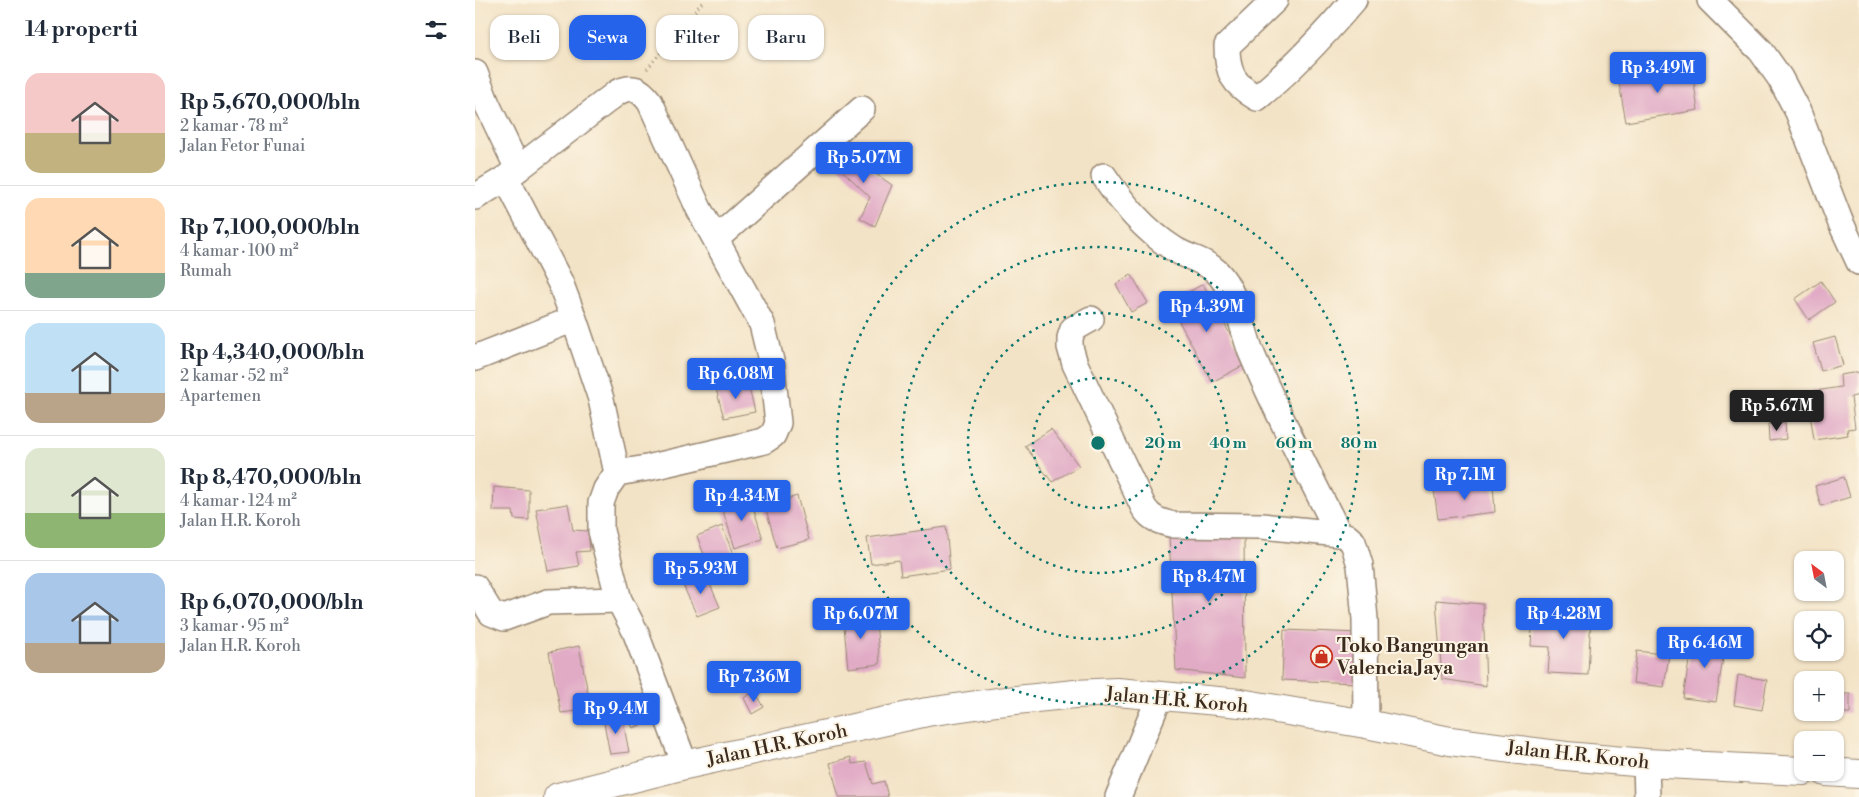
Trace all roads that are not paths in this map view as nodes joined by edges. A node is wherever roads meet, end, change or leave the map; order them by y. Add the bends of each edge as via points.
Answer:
1 (1275, 0) edge
2 (1354, 0) edge
3 (1710, 0) edge
4 (475, 73) edge
5 (862, 110) dead end
6 (512, 174) junction
7 (1103, 176) dead end
8 (475, 197) edge
9 (716, 239) junction
10 (1859, 262) edge
11 (574, 319) junction
12 (1091, 319) dead end
13 (475, 358) edge
14 (617, 474) junction
15 (1339, 534) junction
16 (475, 588) edge
17 (619, 600) junction
18 (1160, 696) junction
19 (1366, 724) junction
20 (1646, 763) junction
21 (685, 765) junction
22 (1794, 771) edge
23 (1844, 773) edge
24 (1859, 774) edge
25 (558, 797) edge
26 (1118, 797) edge
27 (1647, 797) edge

1 - 2 street via 1227,46 1231,75 1243,90 1257,98 1320,39
3 - 10 street via 1761,51 1780,78 1798,112
4 - 6 street
5 - 9 street
6 - 8 street
6 - 9 street via 618,92 633,87 644,93 650,102
6 - 11 street
7 - 15 street via 1146,228 1175,249 1217,272 1229,289 1255,361
9 - 14 street via 761,324 771,361 778,427 764,440
11 - 13 street
11 - 14 street via 601,399
12 - 15 street via 1073,329 1071,354 1144,508 1152,518 1174,525 1262,526
14 - 17 street via 606,489 600,513 601,532
15 - 19 street via 1353,542 1360,565 1365,619
16 - 17 street via 491,613 504,618 548,602
17 - 21 street via 635,631
18 - 19 main road, Jalan H.R. Koroh via 1240,704
18 - 21 main road, Jalan H.R. Koroh via 1117,692 1075,694 927,712
18 - 26 street
19 - 20 main road, Jalan H.R. Koroh via 1449,741
20 - 22 main road, Jalan H.R. Koroh
20 - 27 street
21 - 25 main road, Jalan H.R. Koroh
23 - 24 main road

